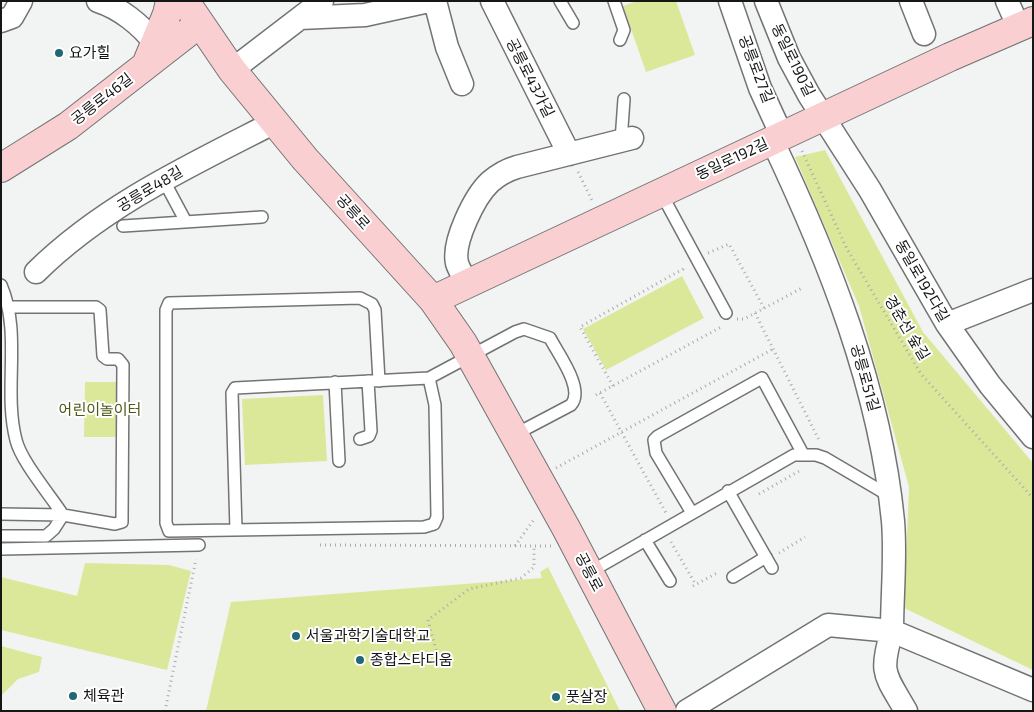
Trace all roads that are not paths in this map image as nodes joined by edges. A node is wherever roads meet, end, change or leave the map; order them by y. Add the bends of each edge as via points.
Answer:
1 (21, 1) edge
2 (98, 1) edge
3 (170, 1) edge
4 (185, 1) edge
5 (322, 1) edge
6 (429, 1) edge
7 (435, 1) edge
8 (492, 1) edge
9 (560, 1) edge
10 (614, 1) edge
11 (730, 1) edge
12 (766, 1) edge
13 (911, 1) edge
14 (1007, 1) edge
15 (300, 18) junction
16 (1, 21) edge
17 (572, 23) dead end
18 (199, 24) junction
19 (1026, 24) edge
20 (924, 34) dead end
21 (620, 40) dead end
22 (147, 59) junction
23 (232, 70) junction
24 (462, 84) dead end
25 (624, 99) dead end
26 (822, 117) junction
27 (275, 122) junction
28 (626, 139) joint
29 (784, 140) junction
30 (569, 154) junction
31 (1, 168) edge
32 (163, 180) junction
33 (661, 192) junction
34 (262, 217) dead end
35 (186, 222) junction
36 (123, 226) dead end
37 (36, 272) dead end
38 (467, 284) junction
39 (1, 285) edge
40 (1033, 290) edge
41 (433, 300) junction
42 (10, 307) junction
43 (729, 318) road end
44 (947, 324) junction
45 (470, 356) junction
46 (6, 365) edge
47 (430, 378) junction
48 (374, 381) junction
49 (335, 382) junction
50 (6, 416) edge
51 (514, 436) junction
52 (1033, 438) edge
53 (360, 439) dead end
54 (803, 454) junction
55 (339, 461) dead end
56 (728, 491) junction
57 (888, 495) junction
58 (692, 513) junction
59 (1, 514) edge
60 (63, 515) junction
61 (236, 530) junction
62 (1, 536) edge
63 (645, 540) junction
64 (199, 545) road end
65 (1, 549) edge
66 (770, 555) junction
67 (772, 568) dead end
68 (589, 572) junction
69 (733, 577) dead end
70 (670, 581) dead end
71 (892, 631) junction
72 (1033, 690) edge
73 (662, 711) edge
74 (687, 711) edge
75 (906, 711) edge

1 - 16 street via 12,17
2 - 22 street via 138,25
3 - 22 street
4 - 18 street, 공릉로
5 - 15 street
6 - 15 street via 366,16
7 - 24 street
8 - 30 street, 공릉로43가길
9 - 17 lane
10 - 21 lane via 624,30
11 - 29 street, 공릉로27길 via 760,88
12 - 26 street, 동일로190길 via 789,58
13 - 20 street
14 - 19 street
15 - 23 street
18 - 22 street, 공릉로46길
18 - 23 street, 공릉로
19 - 26 street, 동일로192길
22 - 31 street, 공릉로46길 via 68,126
23 - 27 street, 공릉로
25 - 28 lane
26 - 29 street, 동일로192길
26 - 44 street, 동일로192다길 via 870,190
27 - 32 street, 공릉로48길
27 - 41 street, 공릉로
28 - 30 street
29 - 33 street, 동일로192길
29 - 57 street, 공릉로51길 via 861,360 882,440
30 - 38 street via 508,170 480,193 458,244 457,262
32 - 35 lane
32 - 37 street, 공릉로48길 via 65,244
33 - 38 street, 동일로192길
33 - 43 lane
34 - 35 lane
35 - 36 lane
38 - 41 street, 동일로192길
39 - 42 lane
40 - 44 street
41 - 45 street, 공릉로
42 - 46 lane
42 - 60 lane via 99,308 103,356 118,359 123,365 122,522 115,524
44 - 52 street, 동일로192다길
45 - 47 lane
45 - 51 street, 공릉로
45 - 51 lane via 522,329 550,338 575,386 576,397 571,405
46 - 50 lane
47 - 48 lane
47 - 61 lane via 435,405 437,517 434,524 424,527
48 - 49 lane
48 - 53 lane via 371,431 369,436
48 - 61 lane via 376,310 365,299 169,303 166,310 167,527 169,531
49 - 55 lane
49 - 61 lane via 234,388
50 - 60 lane via 19,450
51 - 68 street, 공릉로
54 - 56 lane via 784,459
54 - 57 lane via 825,458
54 - 58 lane via 762,378 654,440 656,453
56 - 58 lane
56 - 66 lane
57 - 71 street, 공릉로51길 via 893,522
58 - 63 lane
59 - 60 lane
60 - 62 lane via 46,536
63 - 68 lane
63 - 70 lane
64 - 65 lane
66 - 67 lane
66 - 69 lane
68 - 73 street, 공릉로
71 - 72 street
71 - 74 street via 828,625
71 - 75 street, 공릉로51길 via 884,667

